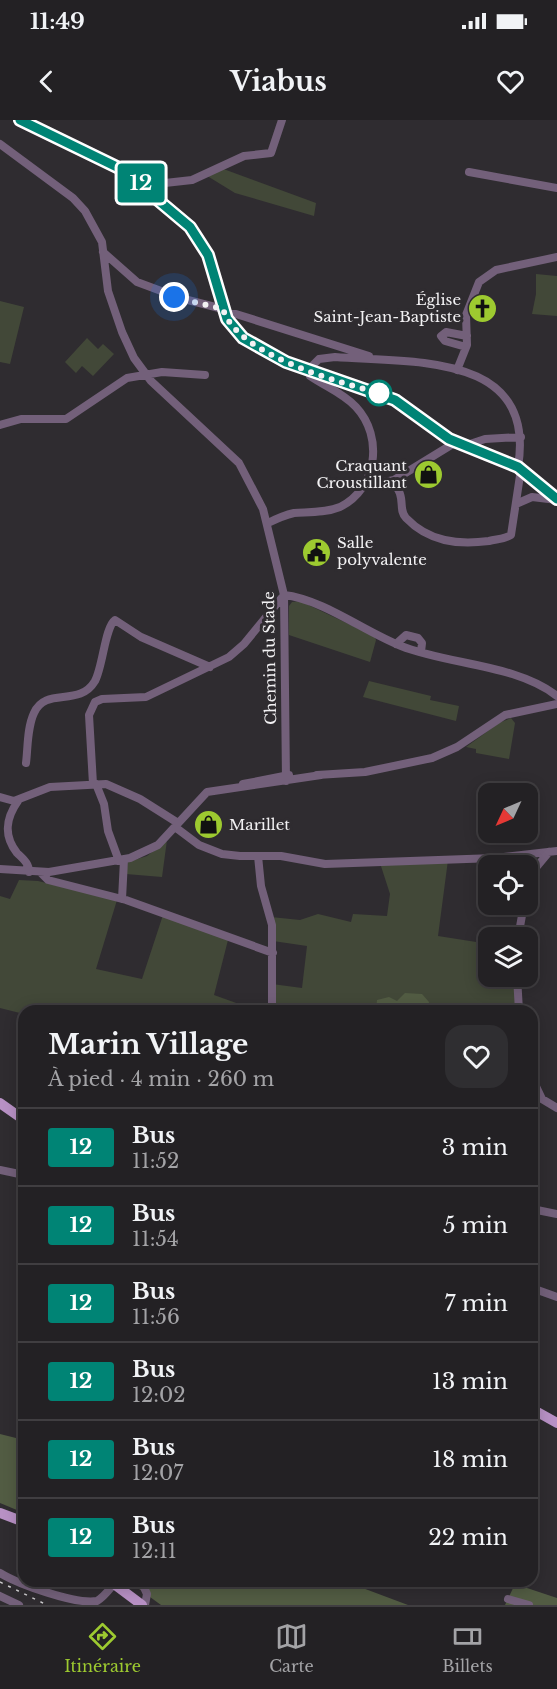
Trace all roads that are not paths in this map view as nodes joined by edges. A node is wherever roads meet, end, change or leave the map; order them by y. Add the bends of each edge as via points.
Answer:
1 (20, 120) edge
2 (282, 120) edge
3 (0, 144) edge
4 (469, 172) dead end
5 (557, 188) edge
6 (153, 194) junction
7 (104, 252) junction
8 (557, 257) edge
9 (224, 311) junction
10 (467, 336) junction
11 (466, 348) junction
12 (377, 360) junction
13 (308, 370) junction
14 (457, 370) junction
15 (144, 374) junction
16 (205, 375) dead end
17 (0, 424) edge
18 (521, 437) junction
19 (460, 444) junction
20 (520, 468) junction
21 (367, 481) junction
22 (391, 481) junction
23 (557, 499) edge
24 (516, 504) junction
25 (268, 523) junction
26 (284, 595) junction
27 (210, 667) junction
28 (557, 696) edge
29 (557, 704) edge
30 (26, 763) dead end
31 (286, 778) junction
32 (94, 784) junction
33 (0, 797) edge
34 (18, 801) junction
35 (176, 825) junction
36 (553, 852) edge
37 (258, 856) junction
38 (122, 860) junction
39 (538, 866) edge
40 (0, 869) edge
41 (29, 872) junction
42 (40, 872) junction
43 (122, 899) junction
44 (273, 949) junction
45 (518, 987) edge
46 (272, 1005) edge
47 (519, 1005) edge
48 (538, 1091) edge
49 (542, 1099) junction
50 (538, 1100) edge
51 (3, 1104) edge
52 (557, 1108) edge
53 (18, 1115) edge
54 (0, 1170) edge
55 (18, 1174) edge
56 (538, 1210) edge
57 (557, 1214) edge
58 (538, 1290) edge
59 (557, 1297) edge
60 (538, 1412) edge
61 (557, 1423) edge
62 (0, 1513) edge
63 (18, 1520) edge
64 (0, 1573) edge
65 (18, 1582) edge
66 (28, 1587) edge
67 (109, 1587) edge
68 (118, 1587) edge
69 (144, 1587) edge
70 (0, 1596) edge
71 (508, 1599) dead end
72 (19, 1605) edge
73 (144, 1605) edge
74 (529, 1605) edge

1 - 6 street via 113,164
2 - 6 street via 270,153 241,157 192,180 165,183
3 - 7 street via 77,202 95,227
4 - 5 street
6 - 9 street via 202,243 211,261
7 - 9 street via 137,282
7 - 15 street, Chemin du Stade via 112,305 127,345
8 - 10 street via 495,270 477,284 466,315
9 - 12 street
9 - 13 street via 234,329 248,341 280,360
10 - 11 street
10 - 11 street via 446,332 441,336 444,341
11 - 14 street
12 - 13 street via 322,358
12 - 14 street
13 - 19 street via 395,400
13 - 21 street via 310,376 355,406 368,427 373,459
14 - 18 street via 480,376 494,385 514,412
15 - 16 street
15 - 17 street via 118,382 66,419 21,419
15 - 25 street, Chemin du Stade via 239,463
18 - 19 street
18 - 20 street
19 - 20 street
19 - 22 street
20 - 23 street
20 - 24 street
21 - 22 street
21 - 25 street via 353,498 335,509 292,514
22 - 24 street via 401,493 407,519 436,538 460,544 510,536
23 - 24 street via 532,497
25 - 26 street, Chemin du Stade
26 - 27 street via 238,650
26 - 28 street via 303,600 396,644 534,682
26 - 31 street, Chemin du Stade
27 - 30 street via 138,635 118,620 113,622 102,664 88,690 82,695 48,699 36,709
27 - 32 street via 146,697 95,702 89,715
29 - 31 street via 505,715 457,747 432,758 372,771
31 - 35 street via 203,794
32 - 34 street via 50,787
32 - 35 street via 116,787
32 - 38 street via 104,804 108,831
33 - 34 street
34 - 41 street via 7,818 7,827
35 - 37 street via 192,841 211,850
35 - 38 street via 153,849
36 - 37 street via 336,864
36 - 39 street
37 - 44 street via 261,886 272,921
38 - 42 street
38 - 43 street
40 - 41 street
41 - 42 street
42 - 43 street via 48,880
43 - 44 street
44 - 46 street
45 - 47 street
48 - 49 street
49 - 50 street
49 - 52 street
51 - 53 main road
54 - 55 street
56 - 57 street
58 - 59 street
60 - 61 main road
62 - 63 main road
64 - 65 street
66 - 67 street via 42,1594 87,1602 99,1600
68 - 73 main road
69 - 73 street via 147,1594
70 - 72 street
71 - 74 street

